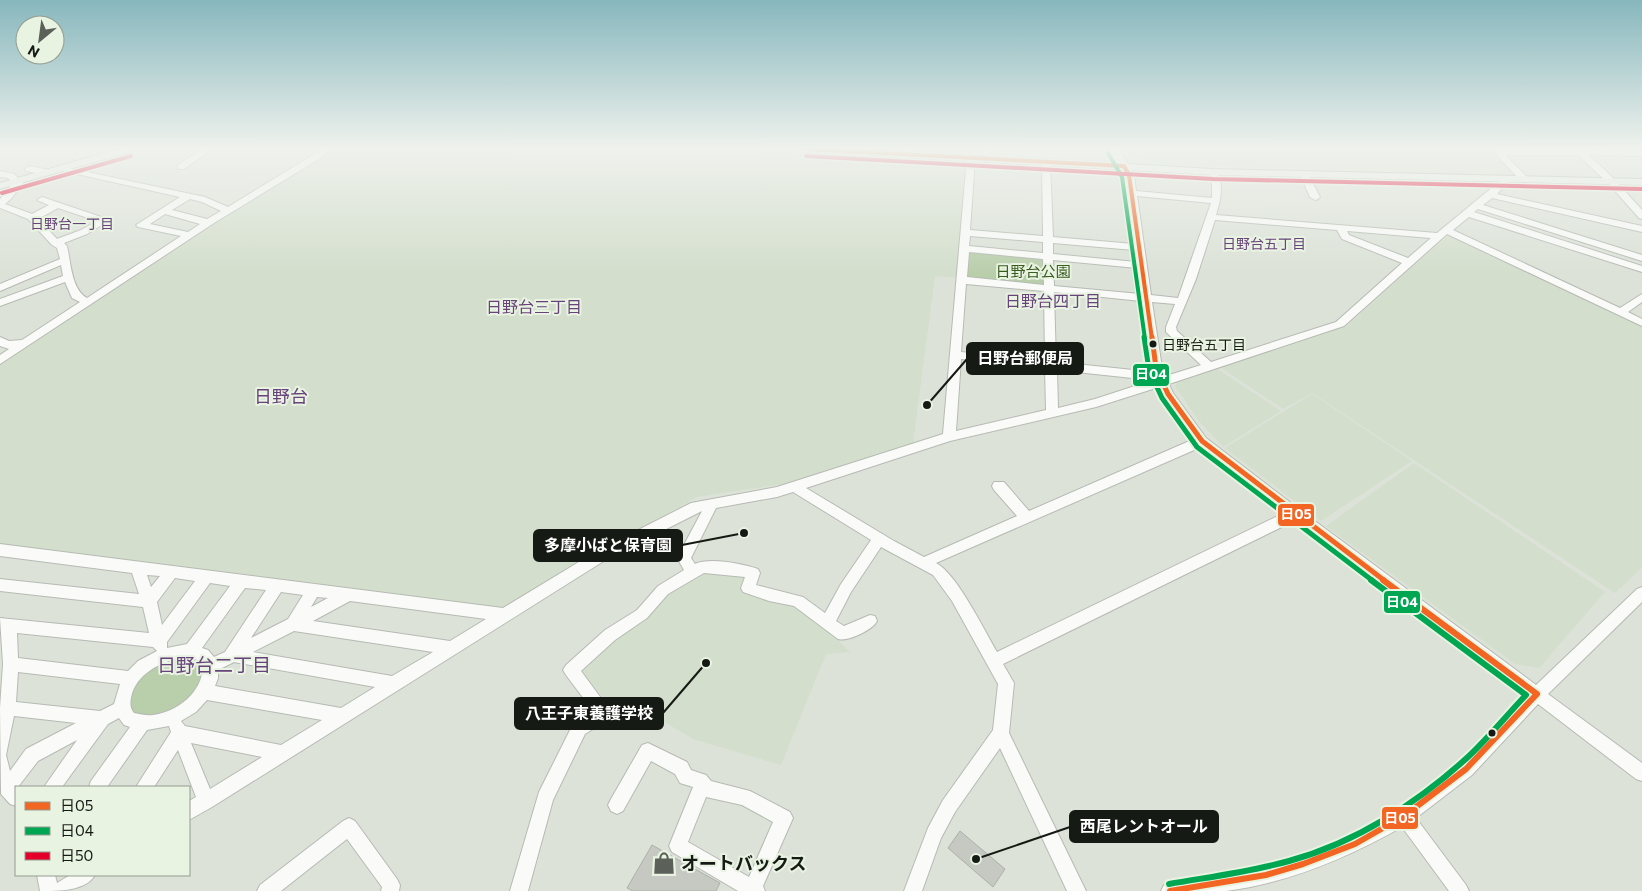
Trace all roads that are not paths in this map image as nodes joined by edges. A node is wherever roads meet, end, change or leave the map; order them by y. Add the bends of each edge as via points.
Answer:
1 (13, 191) edge
2 (163, 191) edge
3 (262, 191) edge
4 (969, 191) edge
5 (1047, 191) edge
6 (1163, 191) edge
7 (1217, 191) edge
8 (1312, 191) edge
9 (1494, 191) edge
10 (1619, 191) edge
11 (1131, 193) joint
12 (1490, 195) junction
13 (187, 196) junction
14 (1164, 196) junction
15 (1315, 198) dead end
16 (42, 200) dead end
17 (1216, 201) junction
18 (0, 204) edge
19 (57, 205) junction
20 (1477, 206) junction
21 (164, 211) junction
22 (229, 211) junction
23 (1466, 213) junction
24 (1642, 216) edge
25 (1211, 217) junction
26 (32, 218) junction
27 (208, 223) junction
28 (1341, 228) junction
29 (1642, 229) edge
30 (966, 232) junction
31 (1443, 233) junction
32 (190, 235) junction
33 (1048, 239) junction
34 (55, 243) junction
35 (1138, 247) junction
36 (964, 249) junction
37 (1049, 257) junction
38 (1642, 258) edge
39 (64, 261) junction
40 (1410, 263) junction
41 (1141, 264) junction
42 (1642, 269) edge
43 (68, 278) junction
44 (962, 280) junction
45 (0, 288) edge
46 (1050, 288) junction
47 (1145, 296) junction
48 (1642, 297) edge
49 (1180, 300) junction
50 (87, 302) junction
51 (0, 303) edge
52 (1620, 313) junction
53 (1642, 323) edge
54 (0, 341) edge
55 (24, 344) junction
56 (956, 356) junction
57 (0, 360) edge
58 (1051, 365) junction
59 (1208, 365) junction
60 (1161, 381) junction
61 (1052, 413) junction
62 (948, 437) junction
63 (1202, 441) junction
64 (998, 486) dead end
65 (794, 487) junction
66 (712, 504) junction
67 (1294, 514) junction
68 (1026, 517) junction
69 (879, 539) junction
70 (0, 550) edge
71 (927, 564) junction
72 (137, 567) junction
73 (173, 571) junction
74 (693, 572) junction
75 (207, 576) junction
76 (242, 581) junction
77 (278, 585) junction
78 (0, 586) edge
79 (314, 590) junction
80 (1642, 593) edge
81 (348, 595) junction
82 (149, 601) junction
83 (505, 615) junction
84 (870, 621) dead end
85 (828, 622) junction
86 (293, 624) junction
87 (4, 625) edge
88 (160, 648) junction
89 (453, 648) junction
90 (192, 650) junction
91 (232, 655) junction
92 (7, 656) edge
93 (994, 660) junction
94 (212, 666) junction
95 (132, 678) junction
96 (394, 684) junction
97 (205, 692) junction
98 (1536, 694) junction
99 (8, 708) junction
100 (122, 708) junction
101 (342, 716) junction
102 (102, 718) junction
103 (142, 724) junction
104 (177, 725) junction
105 (1001, 733) junction
106 (0, 751) edge
107 (283, 753) junction
108 (0, 760) edge
109 (1642, 773) edge
110 (16, 786) edge
111 (53, 786) edge
112 (98, 786) edge
113 (145, 786) edge
114 (706, 788) junction
115 (12, 793) edge
116 (206, 800) junction
117 (617, 805) dead end
118 (190, 810) edge
119 (1404, 816) junction
120 (46, 876) edge
121 (84, 876) edge
122 (754, 890) edge
123 (49, 891) edge
124 (60, 891) edge
125 (266, 891) edge
126 (390, 891) edge
127 (519, 891) edge
128 (913, 891) edge
129 (1077, 891) edge
130 (1170, 891) edge
131 (1460, 891) edge

1 - 18 street
2 - 13 street
3 - 22 street
4 - 30 street
5 - 33 street
6 - 14 street
7 - 17 street
8 - 15 street
9 - 12 street
10 - 24 street
11 - 14 street
11 - 35 street
12 - 20 street
12 - 29 street
13 - 21 street
13 - 22 street
14 - 17 street
16 - 19 street
17 - 25 street
18 - 26 street
19 - 26 street
19 - 34 street via 105,220
20 - 23 street
20 - 38 street
21 - 27 street
21 - 32 street via 141,225
22 - 27 street
23 - 31 street
23 - 42 street
25 - 28 street
25 - 49 street via 1191,278
26 - 34 street
27 - 32 street
28 - 31 street
28 - 40 street via 1345,237
30 - 33 street
30 - 36 street
31 - 40 street
31 - 52 street
32 - 50 street
33 - 35 street
33 - 37 street
34 - 39 street via 62,246
35 - 41 street
36 - 37 street
36 - 44 street
37 - 41 street
37 - 46 street
39 - 43 street
39 - 45 street
40 - 59 street via 1340,324
41 - 47 street
43 - 50 street via 76,296
43 - 51 street
44 - 46 street
44 - 56 street
46 - 47 street
46 - 58 street
47 - 49 street
47 - 60 street via 1153,354
48 - 52 street
49 - 59 street via 1172,332
50 - 55 street
52 - 53 street
54 - 55 street via 7,345
55 - 57 street
56 - 58 street
56 - 62 street
58 - 60 street via 1144,375
58 - 61 street
59 - 60 street
60 - 61 street via 1096,403
60 - 63 street
61 - 62 street
62 - 65 street
63 - 67 street
63 - 68 street
64 - 68 street
65 - 66 street
65 - 69 street
66 - 74 street via 684,558
66 - 83 street via 696,507 602,555
67 - 93 street
67 - 98 street
68 - 71 street
69 - 71 street
69 - 85 street
70 - 72 street
71 - 93 street via 941,574
72 - 73 street
72 - 82 street
73 - 75 street
73 - 82 street
74 - 85 street via 702,567 753,573 748,588 798,601
74 - 127 street via 663,590 642,614 610,635 571,670 604,713 579,729 550,785
75 - 76 street
75 - 88 street
76 - 77 street
76 - 90 street
77 - 79 street
77 - 91 street
78 - 82 street
79 - 81 street
79 - 86 street
80 - 98 street
81 - 83 street
81 - 86 street
82 - 88 street
83 - 89 street
84 - 85 street via 843,634
86 - 89 street
86 - 91 street
87 - 88 street
87 - 92 street
88 - 90 street via 173,652
88 - 95 street
89 - 96 street
90 - 94 street via 207,658
91 - 94 street
91 - 96 street
92 - 95 street
92 - 99 street
93 - 105 street via 1006,683
94 - 97 street
95 - 100 street via 122,695
96 - 101 street
97 - 101 street
97 - 104 street
98 - 109 street
98 - 119 street via 1466,769
99 - 102 street
99 - 106 street
100 - 102 street
100 - 103 street via 127,718
101 - 107 street
102 - 110 street via 32,755
102 - 111 street
103 - 104 street
103 - 112 street
104 - 107 street
104 - 113 street
104 - 116 street
105 - 128 street via 949,806 930,842
105 - 129 street
107 - 116 street
108 - 115 street via 0,769
114 - 117 street via 700,781 686,777 681,768 648,751
114 - 122 street via 700,791 678,846
114 - 122 street via 744,797 784,818
116 - 118 street
119 - 130 street via 1355,844 1303,864 1266,875
119 - 131 street
120 - 123 street
121 - 124 street
125 - 126 street via 349,828 392,885

